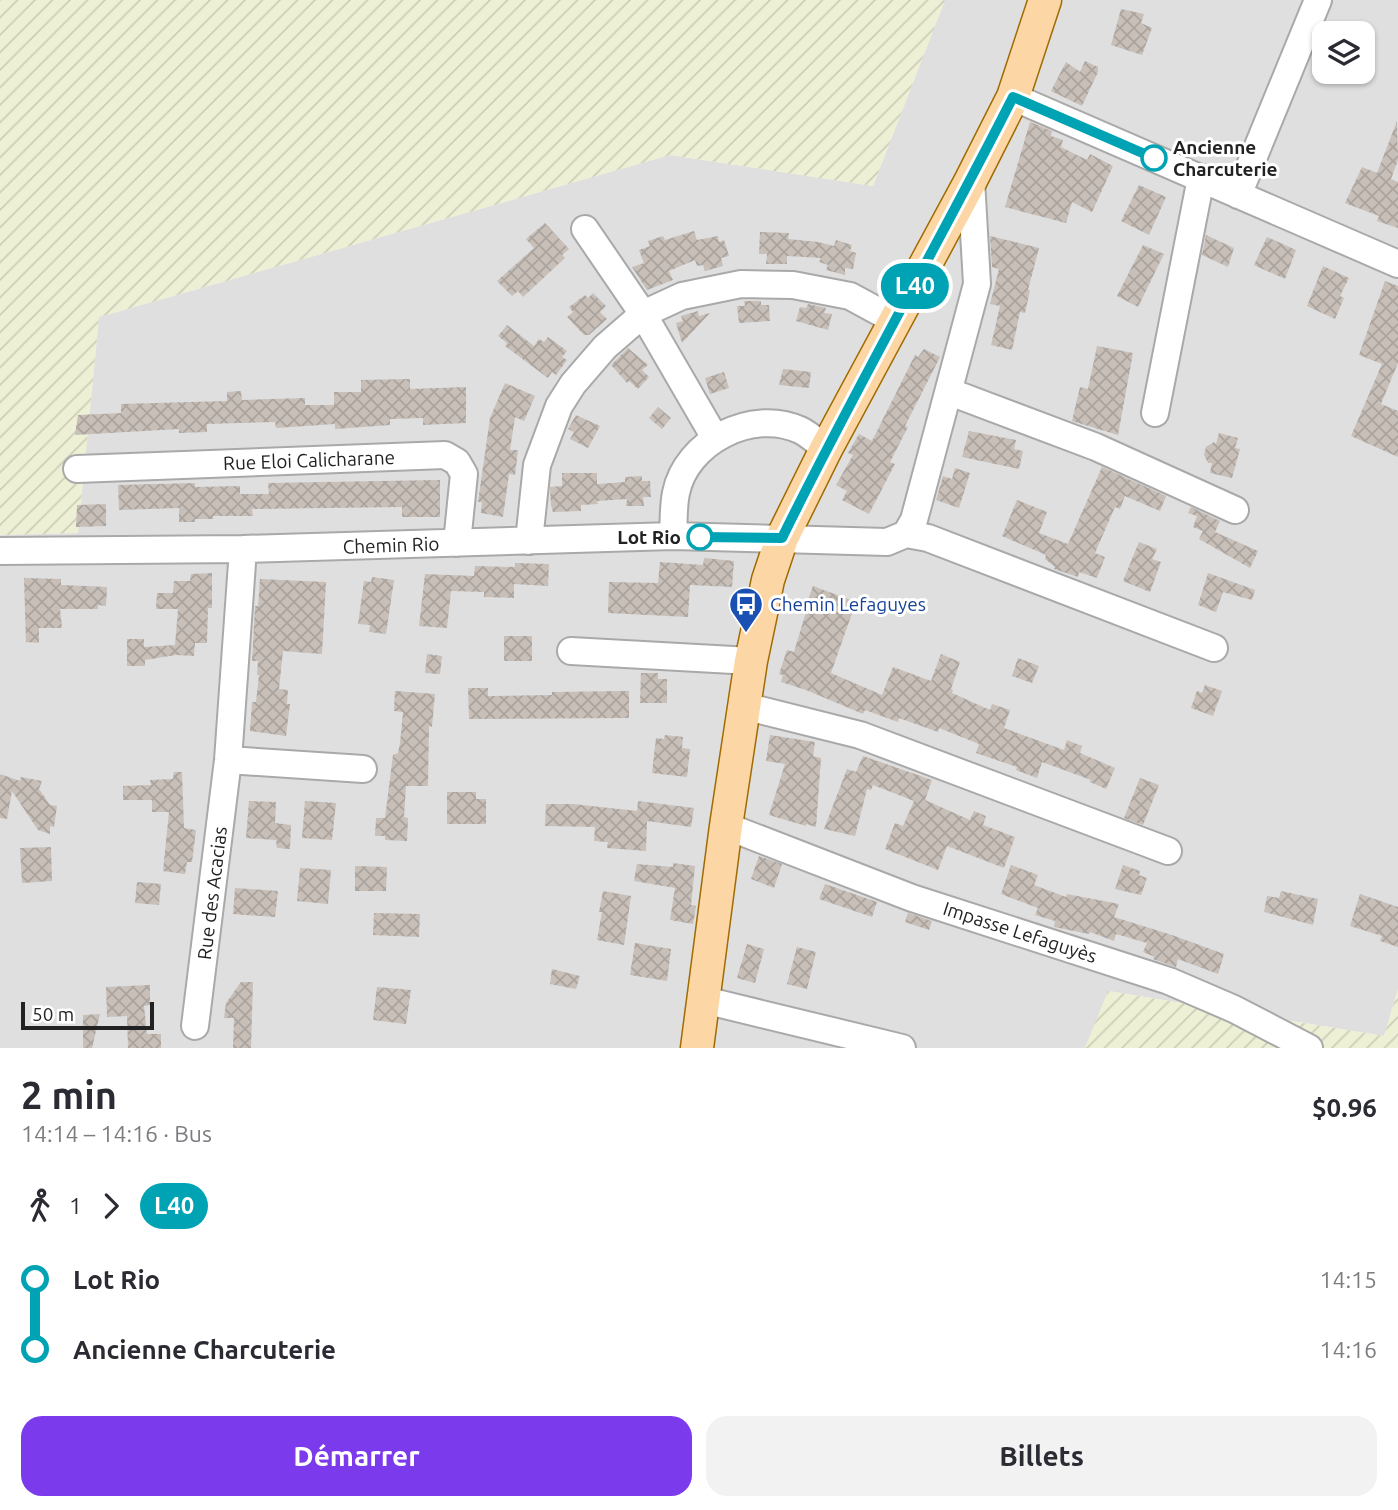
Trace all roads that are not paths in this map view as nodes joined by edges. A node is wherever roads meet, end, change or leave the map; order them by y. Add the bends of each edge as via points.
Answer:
1 (1045, 0) edge
2 (1318, 0) edge
3 (1013, 97) junction
4 (1201, 178) junction
5 (971, 180) junction
6 (1238, 195) junction
7 (585, 229) dead end
8 (1398, 264) edge
9 (643, 314) junction
10 (896, 321) junction
11 (950, 392) junction
12 (1155, 413) dead end
13 (715, 438) junction
14 (826, 449) junction
15 (77, 468) dead end
16 (1235, 510) dead end
17 (906, 534) junction
18 (673, 536) junction
19 (782, 538) junction
20 (529, 541) junction
21 (457, 543) junction
22 (243, 549) junction
23 (0, 551) edge
24 (1214, 648) dead end
25 (570, 651) dead end
26 (751, 661) junction
27 (744, 706) junction
28 (228, 760) junction
29 (363, 769) dead end
30 (726, 826) junction
31 (1168, 851) dead end
32 (704, 1000) junction
33 (195, 1026) dead end
34 (697, 1048) edge
35 (902, 1048) edge
36 (1309, 1048) edge

1 - 3 main road
2 - 6 street
3 - 4 street
3 - 5 main road
4 - 6 street
4 - 12 street
5 - 10 main road
5 - 11 street via 977,284
6 - 8 street
7 - 9 street
9 - 10 street via 682,296 729,286 793,285 850,296
9 - 13 street
9 - 20 street via 604,347 559,407 537,465
10 - 14 main road
11 - 16 street via 1096,447
11 - 17 street
13 - 14 street via 742,426 772,424 799,430
13 - 18 street via 684,473 676,492
14 - 19 main road
15 - 21 street, Rue Eloi Calicharane via 445,455 457,462 464,474
17 - 19 street via 887,541
17 - 24 street via 928,538
18 - 19 street, Chemin Rio
18 - 20 street, Chemin Rio
19 - 26 main road
20 - 21 street, Chemin Rio
21 - 22 street, Chemin Rio
22 - 23 street, Chemin Rio
22 - 28 street, Rue des Acacias
25 - 26 street
26 - 27 main road
27 - 30 main road
27 - 31 street via 860,735
28 - 29 street
28 - 33 street, Rue des Acacias
30 - 32 main road
30 - 36 street, Impasse Lefaguyès via 912,898 1169,981
32 - 34 main road
32 - 35 street

